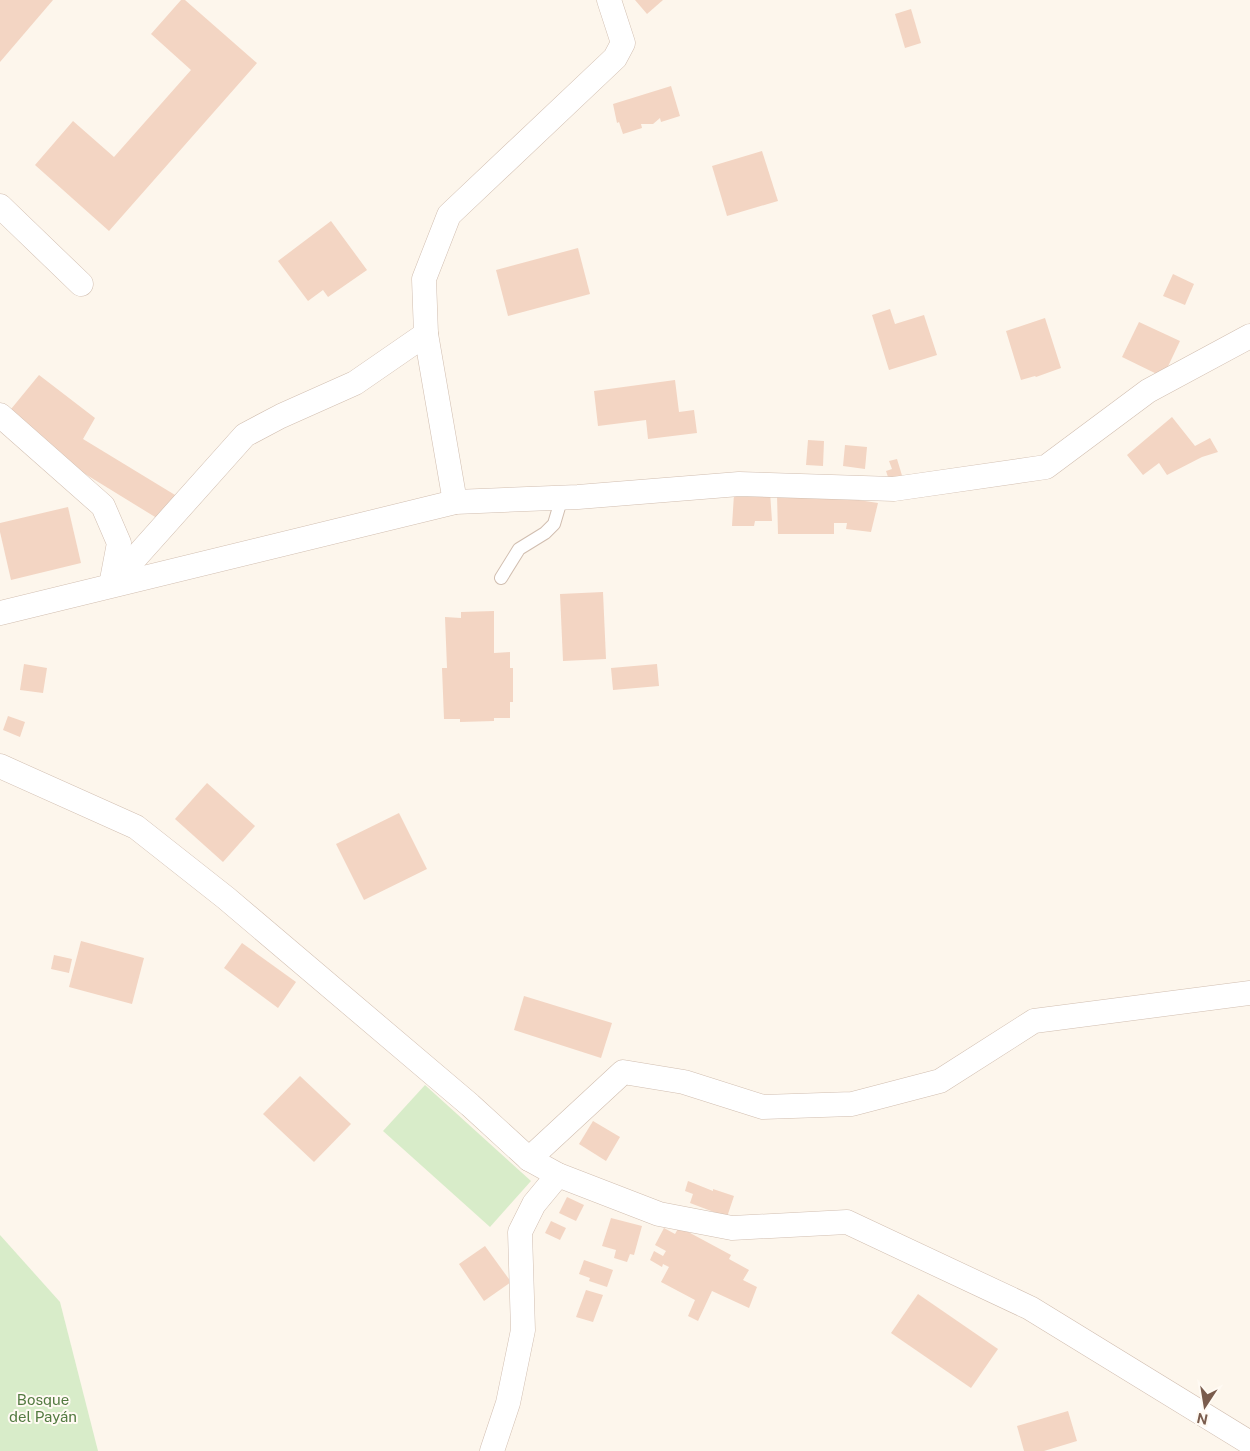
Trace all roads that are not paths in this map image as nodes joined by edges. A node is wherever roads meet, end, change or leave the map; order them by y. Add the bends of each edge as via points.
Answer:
1 (609, 0) edge
2 (0, 206) edge
3 (80, 284) dead end
4 (426, 334) junction
5 (1250, 336) edge
6 (0, 415) edge
7 (562, 497) junction
8 (455, 502) junction
9 (500, 578) dead end
10 (111, 585) junction
11 (0, 613) edge
12 (0, 766) edge
13 (1250, 993) edge
14 (529, 1159) junction
15 (558, 1175) junction
16 (1250, 1443) edge
17 (492, 1451) edge

1 - 4 street via 623,43 615,58 449,214 424,279
2 - 3 street
4 - 8 street
4 - 10 street via 355,383 245,435
5 - 7 street via 1148,391 1046,467 894,489 739,484
6 - 10 street via 103,506 119,543
7 - 8 street
7 - 9 lane via 554,524 520,549
8 - 10 street
10 - 11 street
12 - 14 street via 136,827 226,898
13 - 14 street via 1034,1021 940,1081 852,1104 763,1107 684,1082 623,1072
14 - 15 street
15 - 16 street via 659,1214 732,1228 847,1222 1030,1308
15 - 17 street via 534,1204 520,1232 523,1330 508,1403

